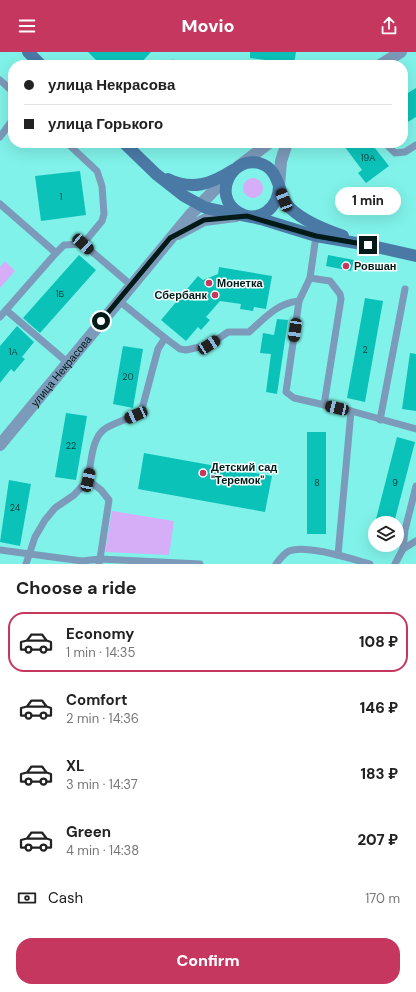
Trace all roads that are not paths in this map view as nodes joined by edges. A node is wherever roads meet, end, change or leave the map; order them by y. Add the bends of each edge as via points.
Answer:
1 (28, 52) edge
2 (401, 52) edge
3 (37, 60) edge
4 (388, 60) edge
5 (0, 80) edge
6 (8, 87) edge
7 (8, 126) edge
8 (0, 137) edge
9 (416, 145) edge
10 (72, 148) edge
11 (129, 148) edge
12 (263, 148) edge
13 (285, 148) edge
14 (390, 148) edge
15 (234, 170) junction
16 (156, 174) junction
17 (279, 186) junction
18 (0, 204) edge
19 (199, 205) junction
20 (247, 216) junction
21 (316, 236) junction
22 (170, 238) junction
23 (83, 244) junction
24 (368, 245) junction
25 (56, 253) junction
26 (416, 256) edge
27 (310, 278) junction
28 (131, 285) junction
29 (405, 289) dead end
30 (118, 300) junction
31 (299, 301) junction
32 (6, 310) junction
33 (0, 317) edge
34 (165, 338) junction
35 (67, 362) junction
36 (324, 405) junction
37 (351, 411) junction
38 (380, 420) junction
39 (416, 429) edge
40 (0, 445) edge
41 (88, 480) junction
42 (416, 486) edge
43 (404, 540) edge
44 (416, 541) edge
45 (404, 548) edge
46 (0, 550) edge
47 (401, 552) edge
48 (29, 554) junction
49 (338, 555) junction
50 (100, 561) edge
51 (26, 564) edge
52 (200, 564) edge
53 (276, 564) edge
54 (370, 564) edge
55 (395, 564) edge

1 - 3 street
2 - 4 street
5 - 6 lane
7 - 8 lane
9 - 14 lane via 405,152 395,153
10 - 23 lane via 97,171 102,186 102,221
11 - 16 street
12 - 15 street, улица Некрасова
13 - 17 street via 281,160
15 - 16 street via 213,181 193,186 172,182
15 - 17 street via 249,162 264,165 276,176
15 - 19 street, улица Некрасова
15 - 20 street via 226,184 227,198 234,210
16 - 19 street
17 - 20 street via 278,197 273,207 264,214
17 - 24 street via 284,200 298,215 334,233
18 - 25 lane
19 - 20 street
19 - 22 street, улица Некрасова
20 - 21 street
20 - 22 street via 204,220
21 - 24 street
21 - 27 lane
22 - 28 street, улица Некрасова
23 - 25 lane via 64,245
23 - 28 lane
24 - 26 street
25 - 32 lane
27 - 31 lane
27 - 36 lane via 330,281 341,299
28 - 30 street, улица Некрасова
29 - 38 lane
30 - 34 lane
30 - 35 street, улица Некрасова
31 - 34 lane via 289,301 276,308 249,332 228,332 209,345 191,350 180,349
31 - 36 lane via 286,392 294,398
32 - 33 lane
32 - 35 lane
34 - 41 lane via 158,349 142,409 136,415 105,429 99,436
35 - 40 street, улица Некрасова
36 - 37 lane
37 - 38 lane
37 - 49 lane
38 - 39 lane
41 - 48 lane via 45,520 35,536
41 - 50 lane via 109,500
42 - 43 lane
44 - 45 lane
46 - 48 lane
47 - 55 lane
48 - 50 lane
48 - 51 lane
49 - 53 lane via 303,549 289,551
49 - 54 lane
50 - 52 lane

